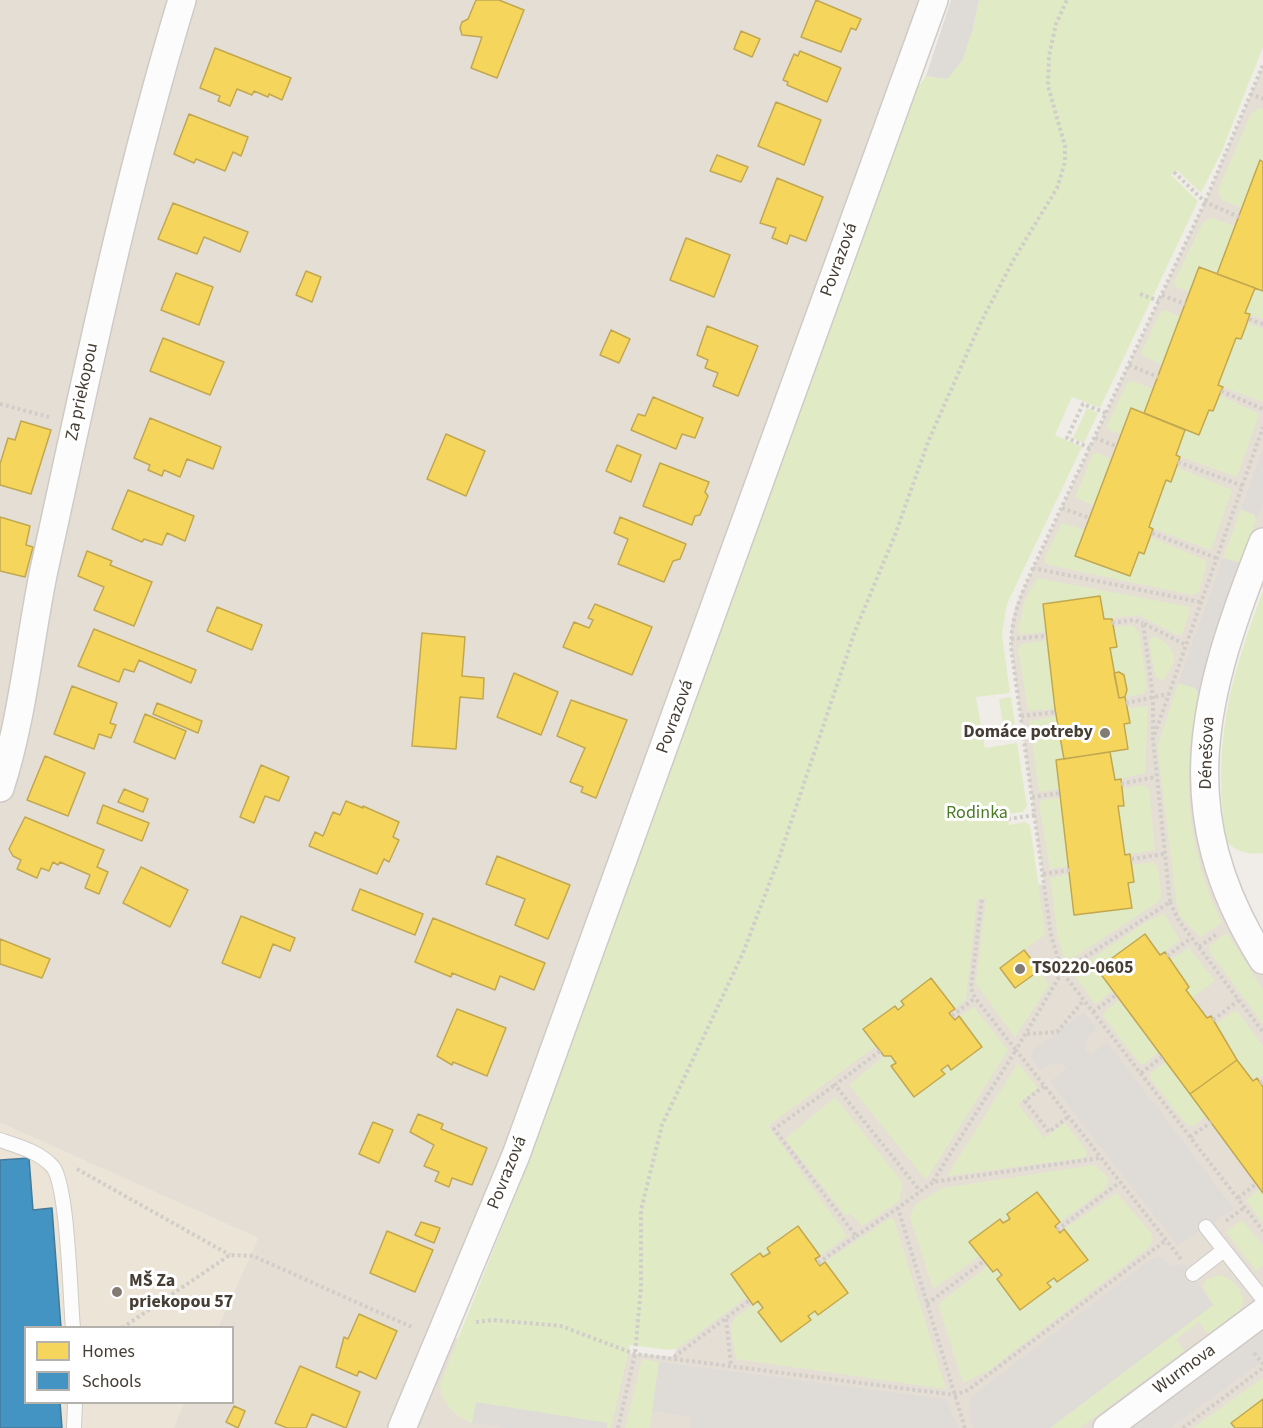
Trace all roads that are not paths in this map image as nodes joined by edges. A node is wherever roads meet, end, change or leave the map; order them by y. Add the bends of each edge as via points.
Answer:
1 (182, 0) edge
2 (934, 0) edge
3 (1263, 542) edge
4 (0, 788) edge
5 (1263, 960) edge
6 (0, 1140) edge
7 (1206, 1227) dead end
8 (1224, 1250) junction
9 (1193, 1274) road end
10 (1263, 1299) edge
11 (1263, 1312) edge
12 (73, 1326) edge
13 (75, 1404) edge
14 (74, 1428) edge
15 (403, 1428) edge
16 (1107, 1428) edge

1 - 4 street, Za priekopou via 112,255
2 - 15 street, Povrazová via 516,1155
3 - 5 street, Dénešova via 1231,624 1216,679 1204,754 1214,854
6 - 12 lane via 35,1153 54,1168 61,1190
7 - 8 lane
8 - 9 lane
8 - 10 lane
11 - 16 street, Wurmova
13 - 14 lane

